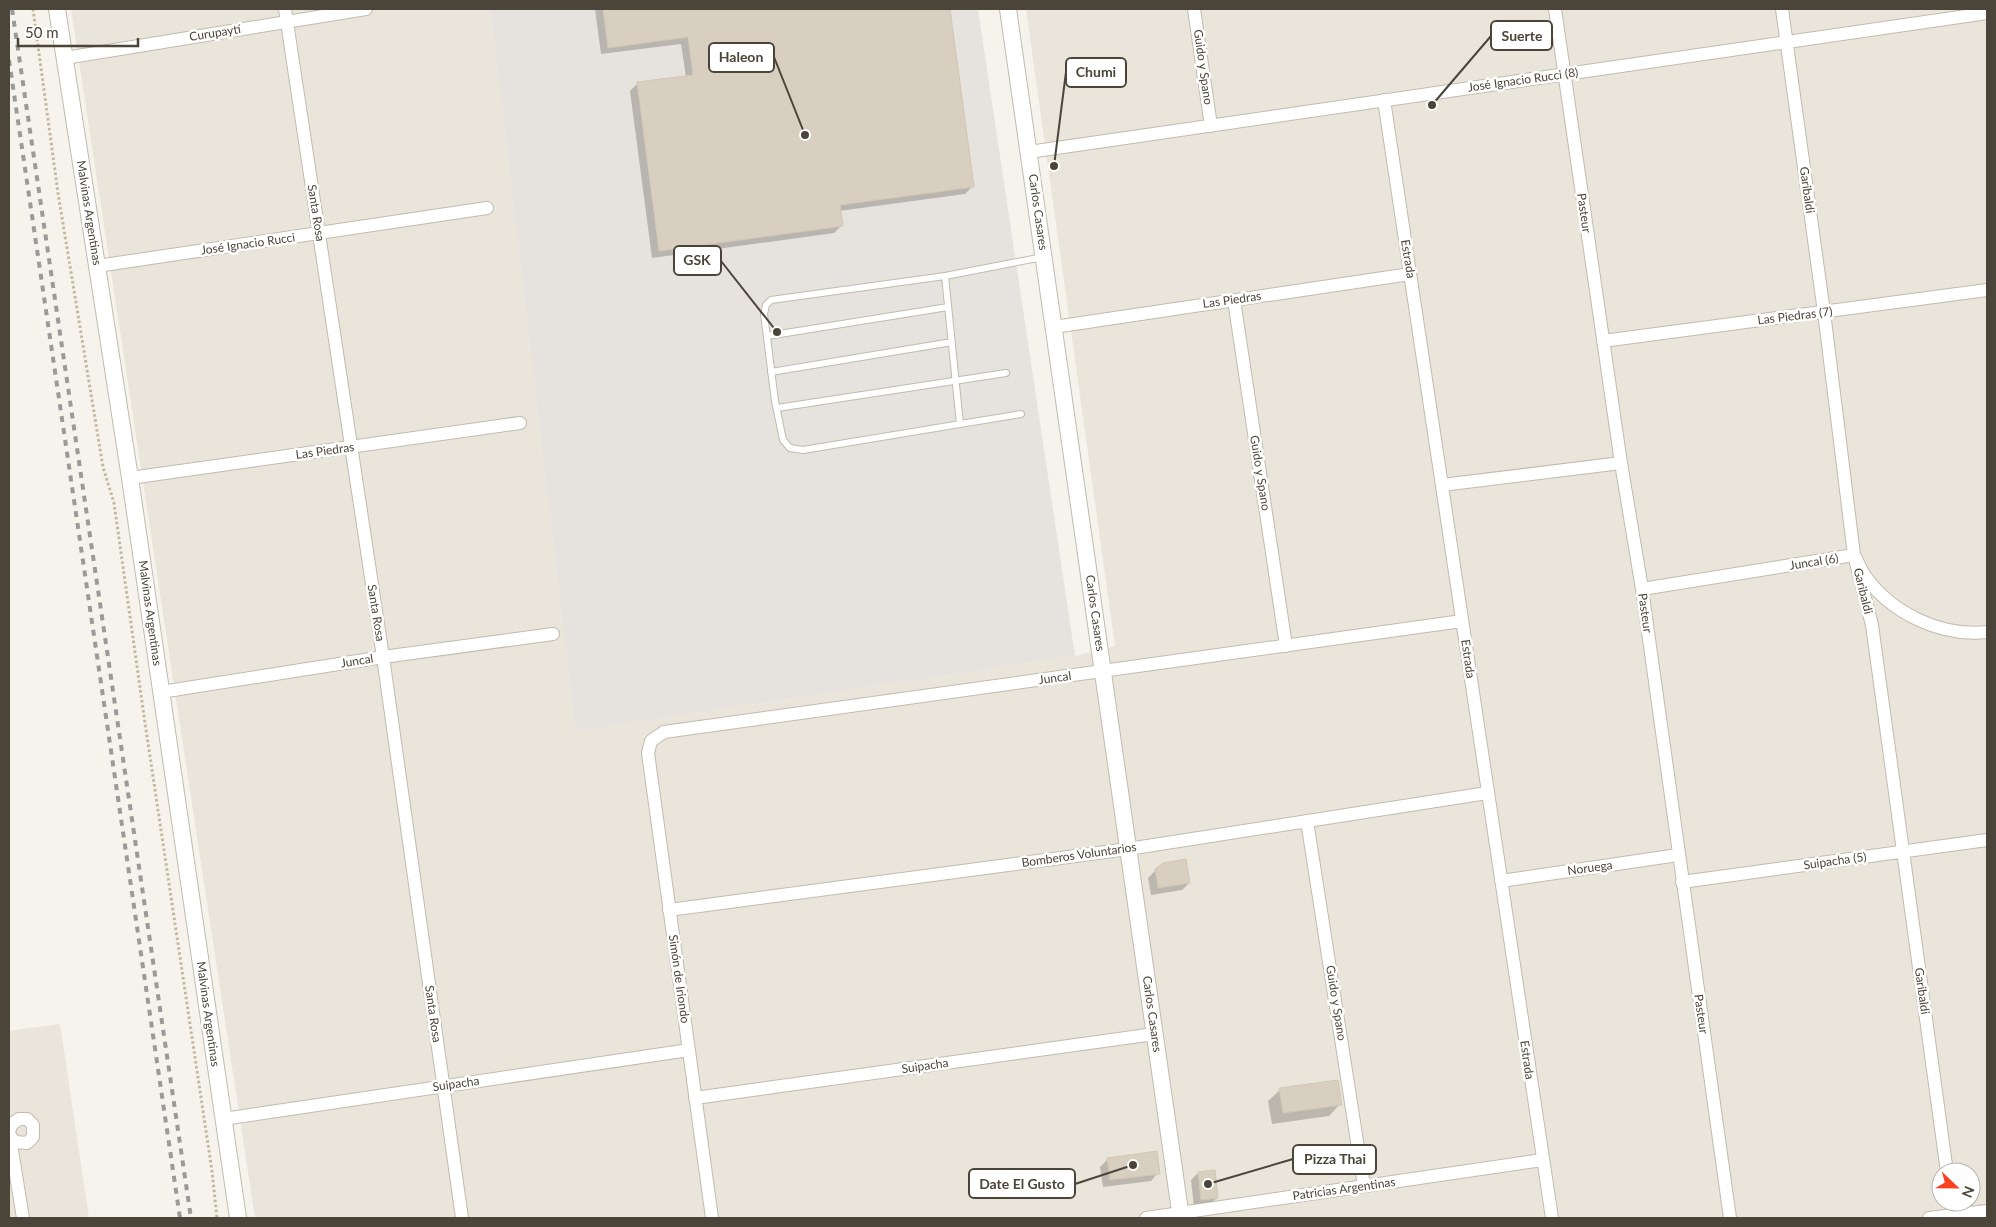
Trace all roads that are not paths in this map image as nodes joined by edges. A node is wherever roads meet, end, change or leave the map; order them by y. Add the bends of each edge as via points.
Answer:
1 (57, 9) edge
2 (285, 9) edge
3 (366, 9) edge
4 (1008, 9) edge
5 (1194, 9) edge
6 (1555, 9) edge
7 (1782, 9) edge
8 (1987, 13) edge
9 (287, 22) junction
10 (1786, 42) junction
11 (65, 58) junction
12 (1564, 74) junction
13 (1384, 100) junction
14 (1211, 126) junction
15 (1029, 152) junction
16 (487, 208) dead end
17 (319, 233) junction
18 (1044, 257) junction
19 (97, 266) junction
20 (1410, 274) junction
21 (945, 276) junction
22 (1987, 290) edge
23 (1234, 300) junction
24 (948, 307) junction
25 (1824, 312) junction
26 (1054, 326) junction
27 (767, 336) junction
28 (1603, 341) junction
29 (952, 342) junction
30 (772, 372) junction
31 (1006, 373) dead end
32 (956, 382) junction
33 (776, 408) junction
34 (1021, 414) dead end
35 (520, 423) dead end
36 (960, 424) junction
37 (351, 447) junction
38 (1621, 463) junction
39 (130, 478) junction
40 (1442, 485) junction
41 (1854, 555) junction
42 (1642, 589) junction
43 (1462, 621) junction
44 (1987, 632) edge
45 (553, 634) dead end
46 (1286, 646) junction
47 (382, 657) junction
48 (1103, 671) junction
49 (161, 692) junction
50 (651, 741) joint
51 (1488, 793) junction
52 (1307, 821) junction
53 (1987, 840) edge
54 (1128, 849) junction
55 (1903, 851) junction
56 (1678, 856) junction
57 (1501, 881) junction
58 (1682, 882) junction
59 (669, 910) junction
60 (1154, 1034) junction
61 (689, 1050) junction
62 (443, 1086) junction
63 (695, 1098) junction
64 (223, 1119) junction
65 (10, 1136) edge
66 (27, 1143) junction
67 (15, 1160) junction
68 (1542, 1160) junction
69 (1946, 1162) edge
70 (1364, 1186) junction
71 (1943, 1212) edge
72 (1180, 1216) edge
73 (22, 1218) edge
74 (238, 1218) edge
75 (462, 1218) edge
76 (712, 1218) edge
77 (1146, 1218) edge
78 (1552, 1218) edge
79 (1730, 1218) edge
80 (1929, 1218) edge

1 - 11 street, Malvinas Argentinas
2 - 9 street, Santa Rosa
3 - 9 street, Curupaytí
4 - 15 street, Carlos Casares
5 - 14 street, Guido y Spano
6 - 12 street, Pasteur
7 - 10 street, Garibaldi
8 - 10 street, José Ignacio Rucci (8)
9 - 11 street, Curupaytí
9 - 17 street, Santa Rosa
10 - 12 street, José Ignacio Rucci (8)
10 - 25 street, Garibaldi
11 - 19 street, Malvinas Argentinas
12 - 13 street, José Ignacio Rucci (8)
12 - 28 street, Pasteur
13 - 14 street, José Ignacio Rucci (8)
13 - 20 street, Estrada
14 - 15 street, José Ignacio Rucci (8)
15 - 18 street, Carlos Casares
16 - 17 street, José Ignacio Rucci
17 - 19 street, José Ignacio Rucci
17 - 37 street, Santa Rosa
18 - 21 lane
18 - 26 street, Carlos Casares
19 - 39 street, Malvinas Argentinas
20 - 23 street, Las Piedras
20 - 40 street, Estrada
21 - 24 lane
21 - 27 lane via 771,300 764,314
22 - 25 street, Las Piedras (7)
23 - 26 street, Las Piedras
23 - 46 street, Guido y Spano
24 - 27 lane
24 - 29 lane
25 - 28 street, Las Piedras (7)
25 - 41 street, Garibaldi
26 - 48 street, Carlos Casares
27 - 30 lane
28 - 38 street, Pasteur
29 - 30 lane
29 - 32 lane
30 - 33 lane
31 - 32 lane
32 - 33 lane
32 - 36 lane
33 - 36 lane via 783,440 790,448 804,450
34 - 36 lane
35 - 37 street, Las Piedras
37 - 39 street, Las Piedras
37 - 47 street, Santa Rosa
38 - 40 street
38 - 42 street, Pasteur
39 - 49 street, Malvinas Argentinas
40 - 43 street, Estrada
41 - 42 street, Juncal (6)
41 - 44 street, Juncal (6) via 1865,576 1880,592 1914,617 1946,630 1974,634
41 - 55 street, Garibaldi via 1872,625
42 - 56 street, Pasteur
43 - 46 street, Juncal
43 - 51 street, Estrada
45 - 47 street, Juncal
46 - 48 street, Juncal
47 - 49 street, Juncal
47 - 62 street, Santa Rosa
48 - 50 street, Juncal via 664,732
48 - 54 street, Carlos Casares
49 - 64 street, Malvinas Argentinas
50 - 59 street, Simón de Iriondo via 648,754
51 - 52 street, Bomberos Voluntarios
51 - 57 street, Estrada
52 - 54 street, Bomberos Voluntarios
52 - 70 street, Guido y Spano
53 - 55 street, Suipacha (5)
54 - 59 street, Bomberos Voluntarios
54 - 60 street, Carlos Casares
55 - 58 street, Suipacha (5)
55 - 69 street, Garibaldi
56 - 57 street, Noruega
56 - 58 street, Pasteur
57 - 68 street, Estrada
58 - 79 street, Pasteur
59 - 61 street, Simón de Iriondo
60 - 63 street, Suipacha
60 - 72 street, Carlos Casares
61 - 62 street, Suipacha
61 - 63 street, Simón de Iriondo
62 - 64 street, Suipacha
62 - 75 street, Santa Rosa
63 - 76 street, Simón de Iriondo
64 - 74 street, Malvinas Argentinas
65 - 66 street via 15,1142
65 - 66 street via 12,1124 19,1119 27,1119 35,1129
65 - 67 street
66 - 67 street
67 - 73 street
68 - 70 street, Patricias Argentinas
68 - 78 street, Estrada
70 - 72 street, Patricias Argentinas
71 - 80 street
72 - 77 street, Patricias Argentinas

